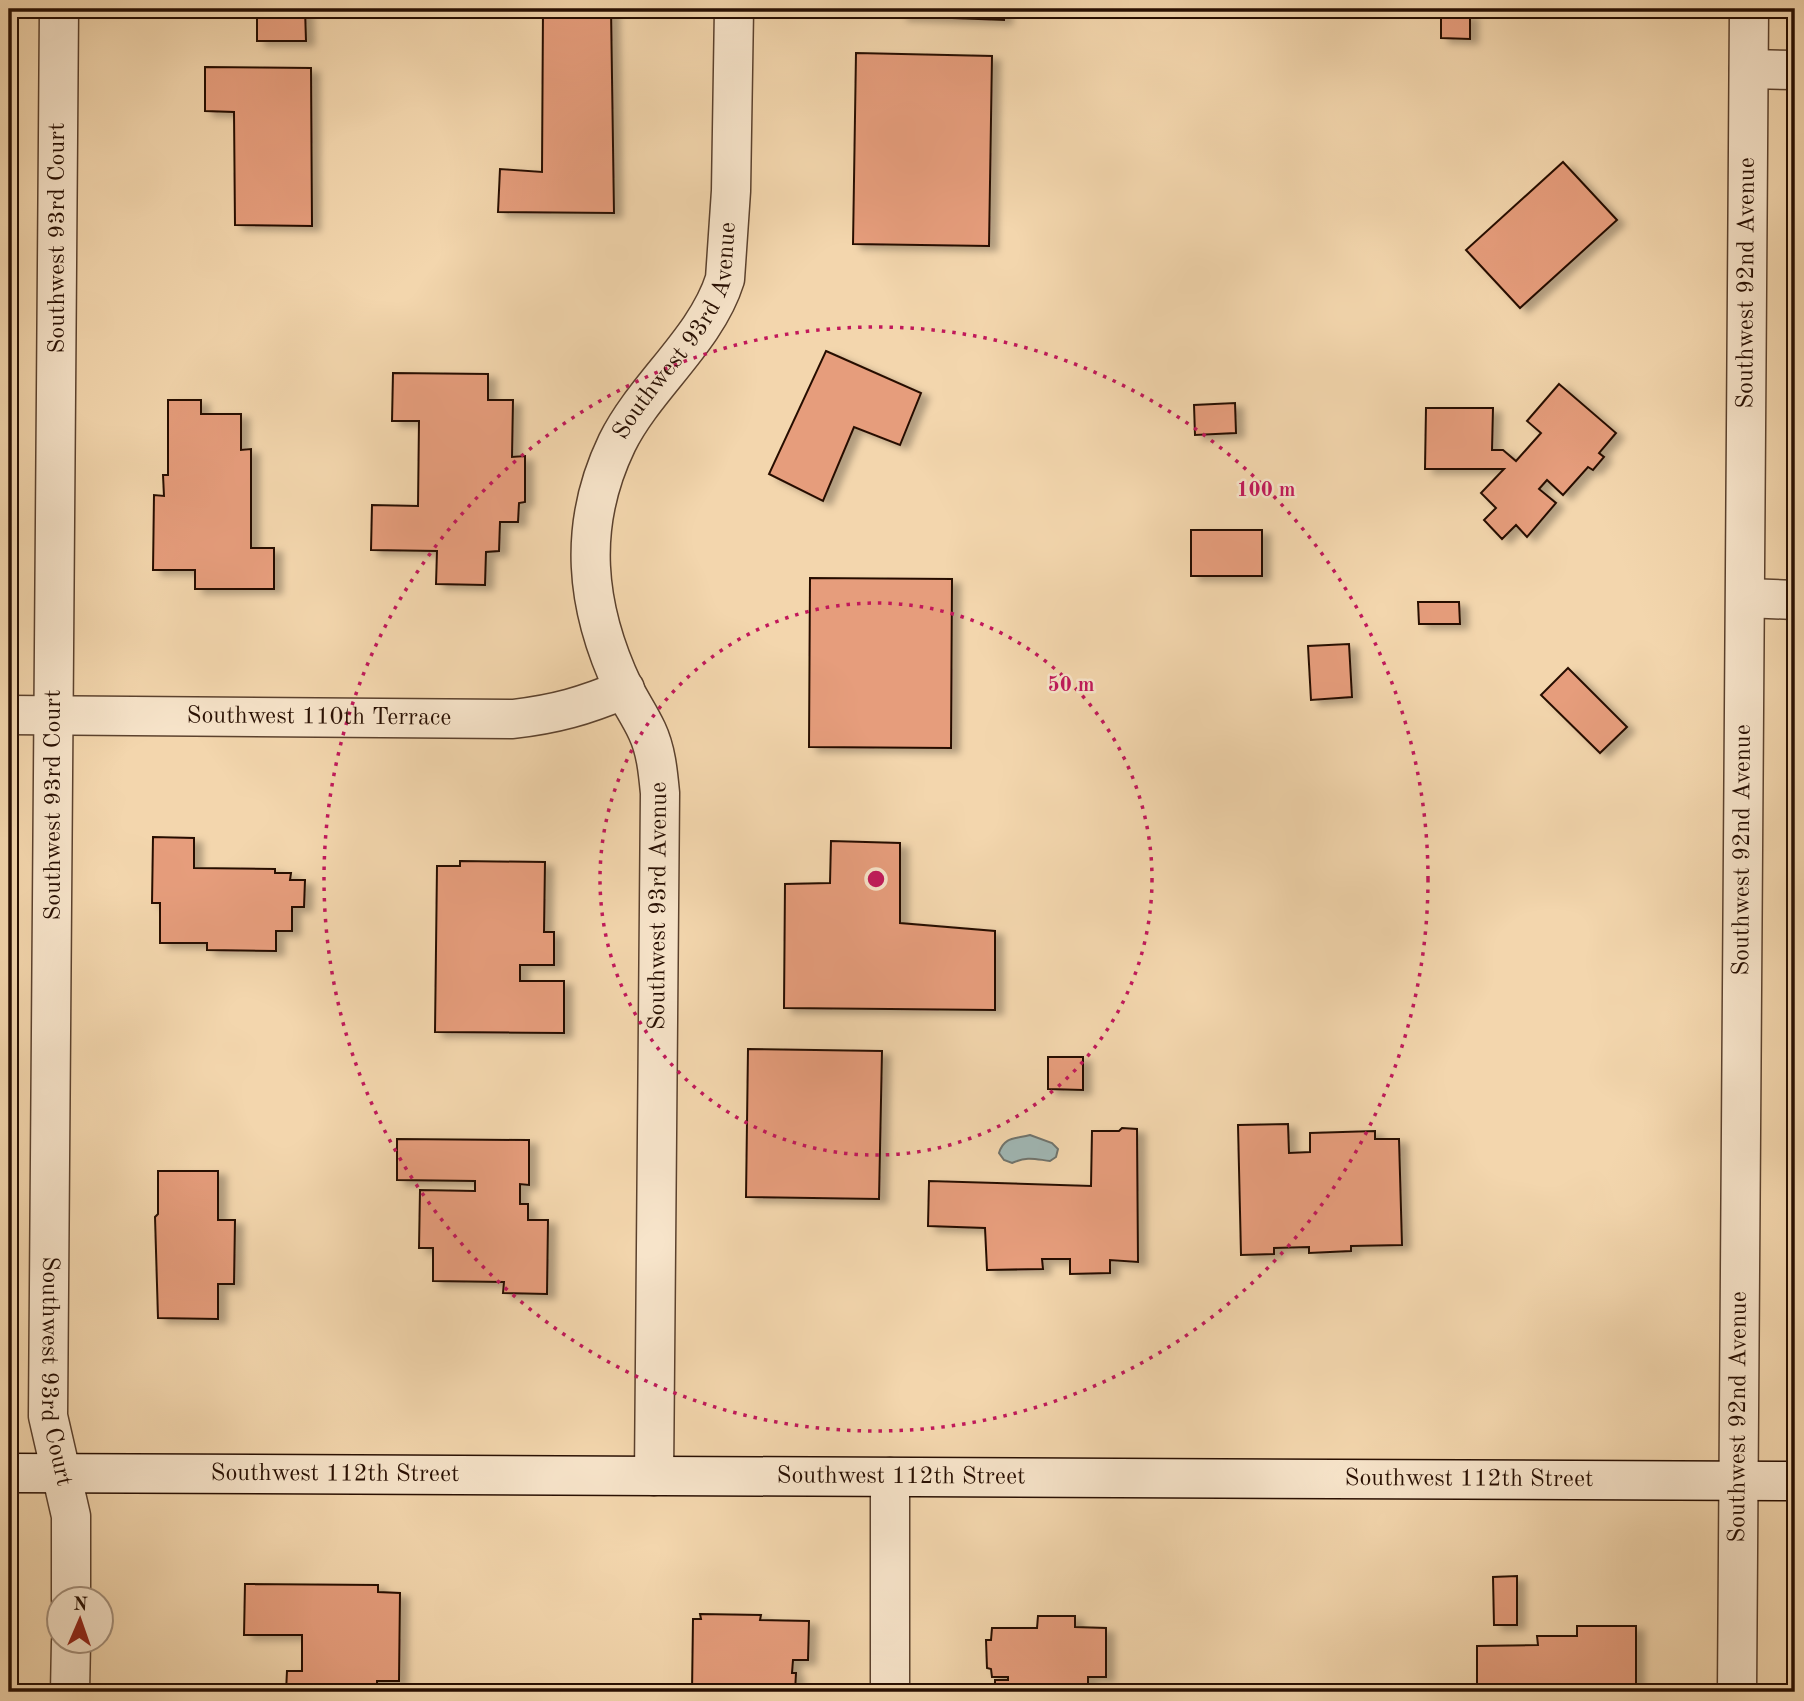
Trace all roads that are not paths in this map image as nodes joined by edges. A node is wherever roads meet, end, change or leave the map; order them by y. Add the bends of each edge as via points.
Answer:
1 (59, 9) edge
2 (734, 9) edge
3 (1749, 9) edge
4 (1749, 69) junction
5 (1795, 69) edge
6 (1746, 598) junction
7 (1795, 600) edge
8 (625, 689) junction
9 (9, 715) edge
10 (55, 715) junction
11 (9, 1473) edge
12 (62, 1474) junction
13 (654, 1476) junction
14 (890, 1477) junction
15 (1737, 1481) junction
16 (1795, 1481) edge
17 (71, 1586) edge
18 (71, 1656) edge
19 (71, 1692) edge
20 (890, 1692) edge
21 (1737, 1692) edge

1 - 10 street, Southwest 93rd Court
2 - 8 street, Southwest 93rd Avenue via 731,203 722,290 624,430 603,477 592,519 590,558 597,617
3 - 4 street, Southwest 92nd Avenue
4 - 5 street
4 - 6 street, Southwest 92nd Avenue
6 - 7 street
6 - 15 street, Southwest 92nd Avenue
8 - 10 street, Southwest 110th Terrace via 581,707 513,719
8 - 13 street, Southwest 93rd Avenue via 649,733 660,793
9 - 10 street, Southwest 110th Terrace
10 - 12 street, Southwest 93rd Court via 48,1416
11 - 12 street, Southwest 112th Street
12 - 13 street, Southwest 112th Street
12 - 17 street, Southwest 93rd Court via 72,1516
13 - 14 street, Southwest 112th Street
14 - 15 street, Southwest 112th Street
14 - 20 street
15 - 16 street, Southwest 112th Street
15 - 21 street, Southwest 92nd Avenue
18 - 19 street

